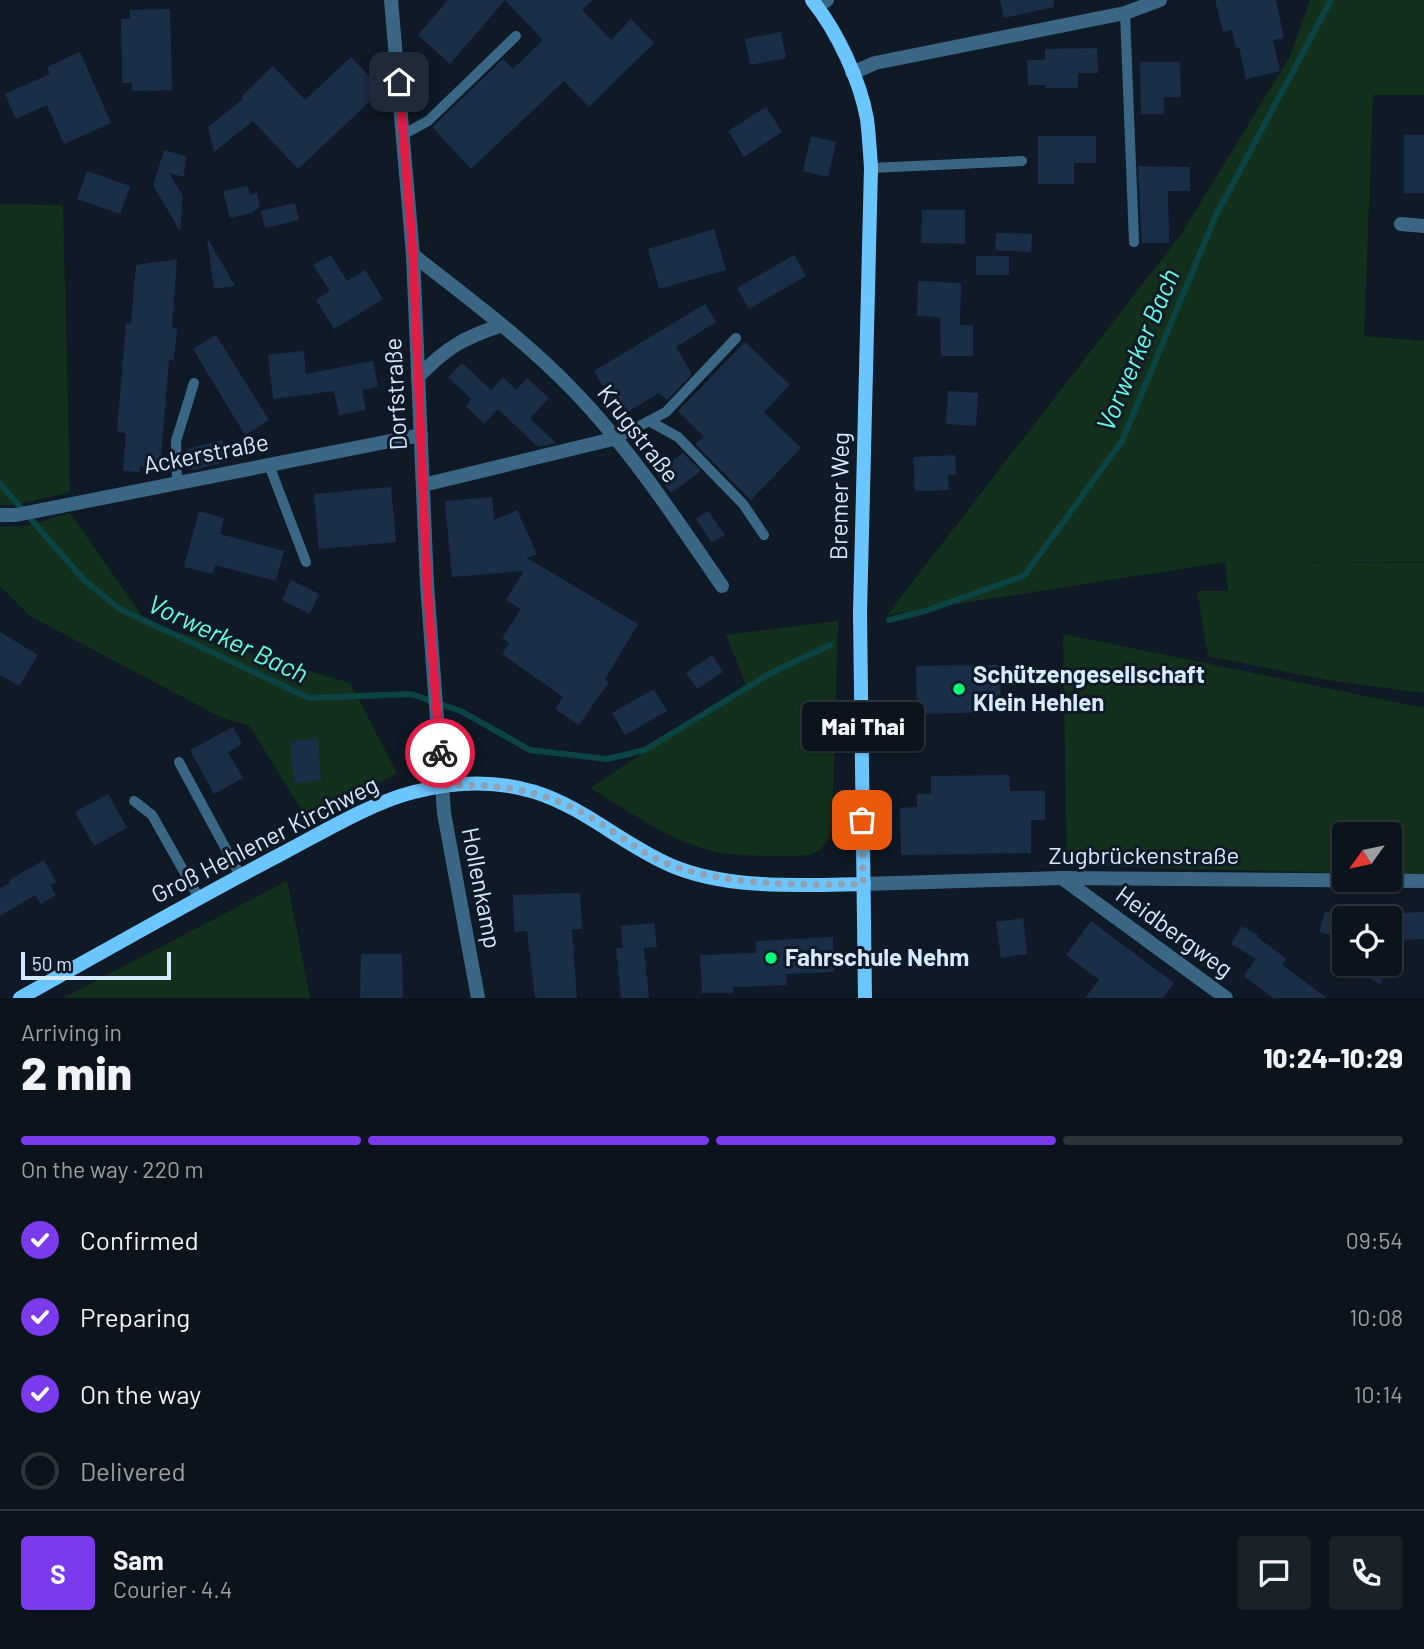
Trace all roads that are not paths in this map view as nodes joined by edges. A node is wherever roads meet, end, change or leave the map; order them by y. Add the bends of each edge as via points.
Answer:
1 (391, 0) edge
2 (1160, 0) edge
3 (819, 2) edge
4 (1125, 13) junction
5 (516, 36) dead end
6 (852, 73) junction
7 (404, 134) junction
8 (1022, 162) dead end
9 (871, 168) junction
10 (1401, 224) dead end
11 (1424, 226) edge
12 (1134, 243) dead end
13 (413, 255) junction
14 (502, 325) junction
15 (736, 338) dead end
16 (418, 377) junction
17 (194, 383) dead end
18 (649, 421) junction
19 (421, 435) junction
20 (617, 438) junction
21 (269, 465) junction
22 (177, 483) junction
23 (423, 485) junction
24 (0, 515) edge
25 (764, 536) dead end
26 (306, 562) dead end
27 (722, 586) dead end
28 (179, 762) dead end
29 (442, 786) junction
30 (134, 801) dead end
31 (240, 875) junction
32 (1062, 878) junction
33 (1424, 881) edge
34 (863, 884) junction
35 (199, 898) junction
36 (20, 998) edge
37 (478, 998) edge
38 (865, 998) edge
39 (1226, 998) edge

1 - 7 street, Dorfstraße
2 - 4 street
3 - 6 main road, Bremer Weg
4 - 6 street via 875,63
4 - 12 lane
5 - 7 lane via 428,121
6 - 9 main road, Bremer Weg via 867,117
7 - 13 street, Dorfstraße
8 - 9 lane
9 - 34 main road, Bremer Weg via 860,613
10 - 11 street
13 - 14 street, Krugstraße
13 - 16 street, Dorfstraße
14 - 16 street via 467,337 443,352
14 - 20 street, Krugstraße via 572,388
15 - 18 lane via 666,412
16 - 19 street, Dorfstraße
17 - 22 lane via 176,441
18 - 20 lane
18 - 25 lane via 678,437 743,504
19 - 21 street, Ackerstraße
19 - 23 street, Dorfstraße
20 - 23 street
20 - 27 street, Krugstraße
21 - 22 street, Ackerstraße
21 - 26 lane
22 - 24 street, Ackerstraße
23 - 29 street, Dorfstraße
28 - 31 lane
29 - 31 main road, Groß Hehlener Kirchweg via 382,804
29 - 34 main road, Groß Hehlener Kirchweg via 500,785 564,802 670,865 709,876 789,885
29 - 37 street, Hollenkamp
30 - 35 lane via 152,816
31 - 35 main road, Groß Hehlener Kirchweg
32 - 33 street, Zugbrückenstraße
32 - 34 street, Zugbrückenstraße
32 - 39 street, Heidbergweg
34 - 38 main road, Bremer Weg
35 - 36 main road, Groß Hehlener Kirchweg

